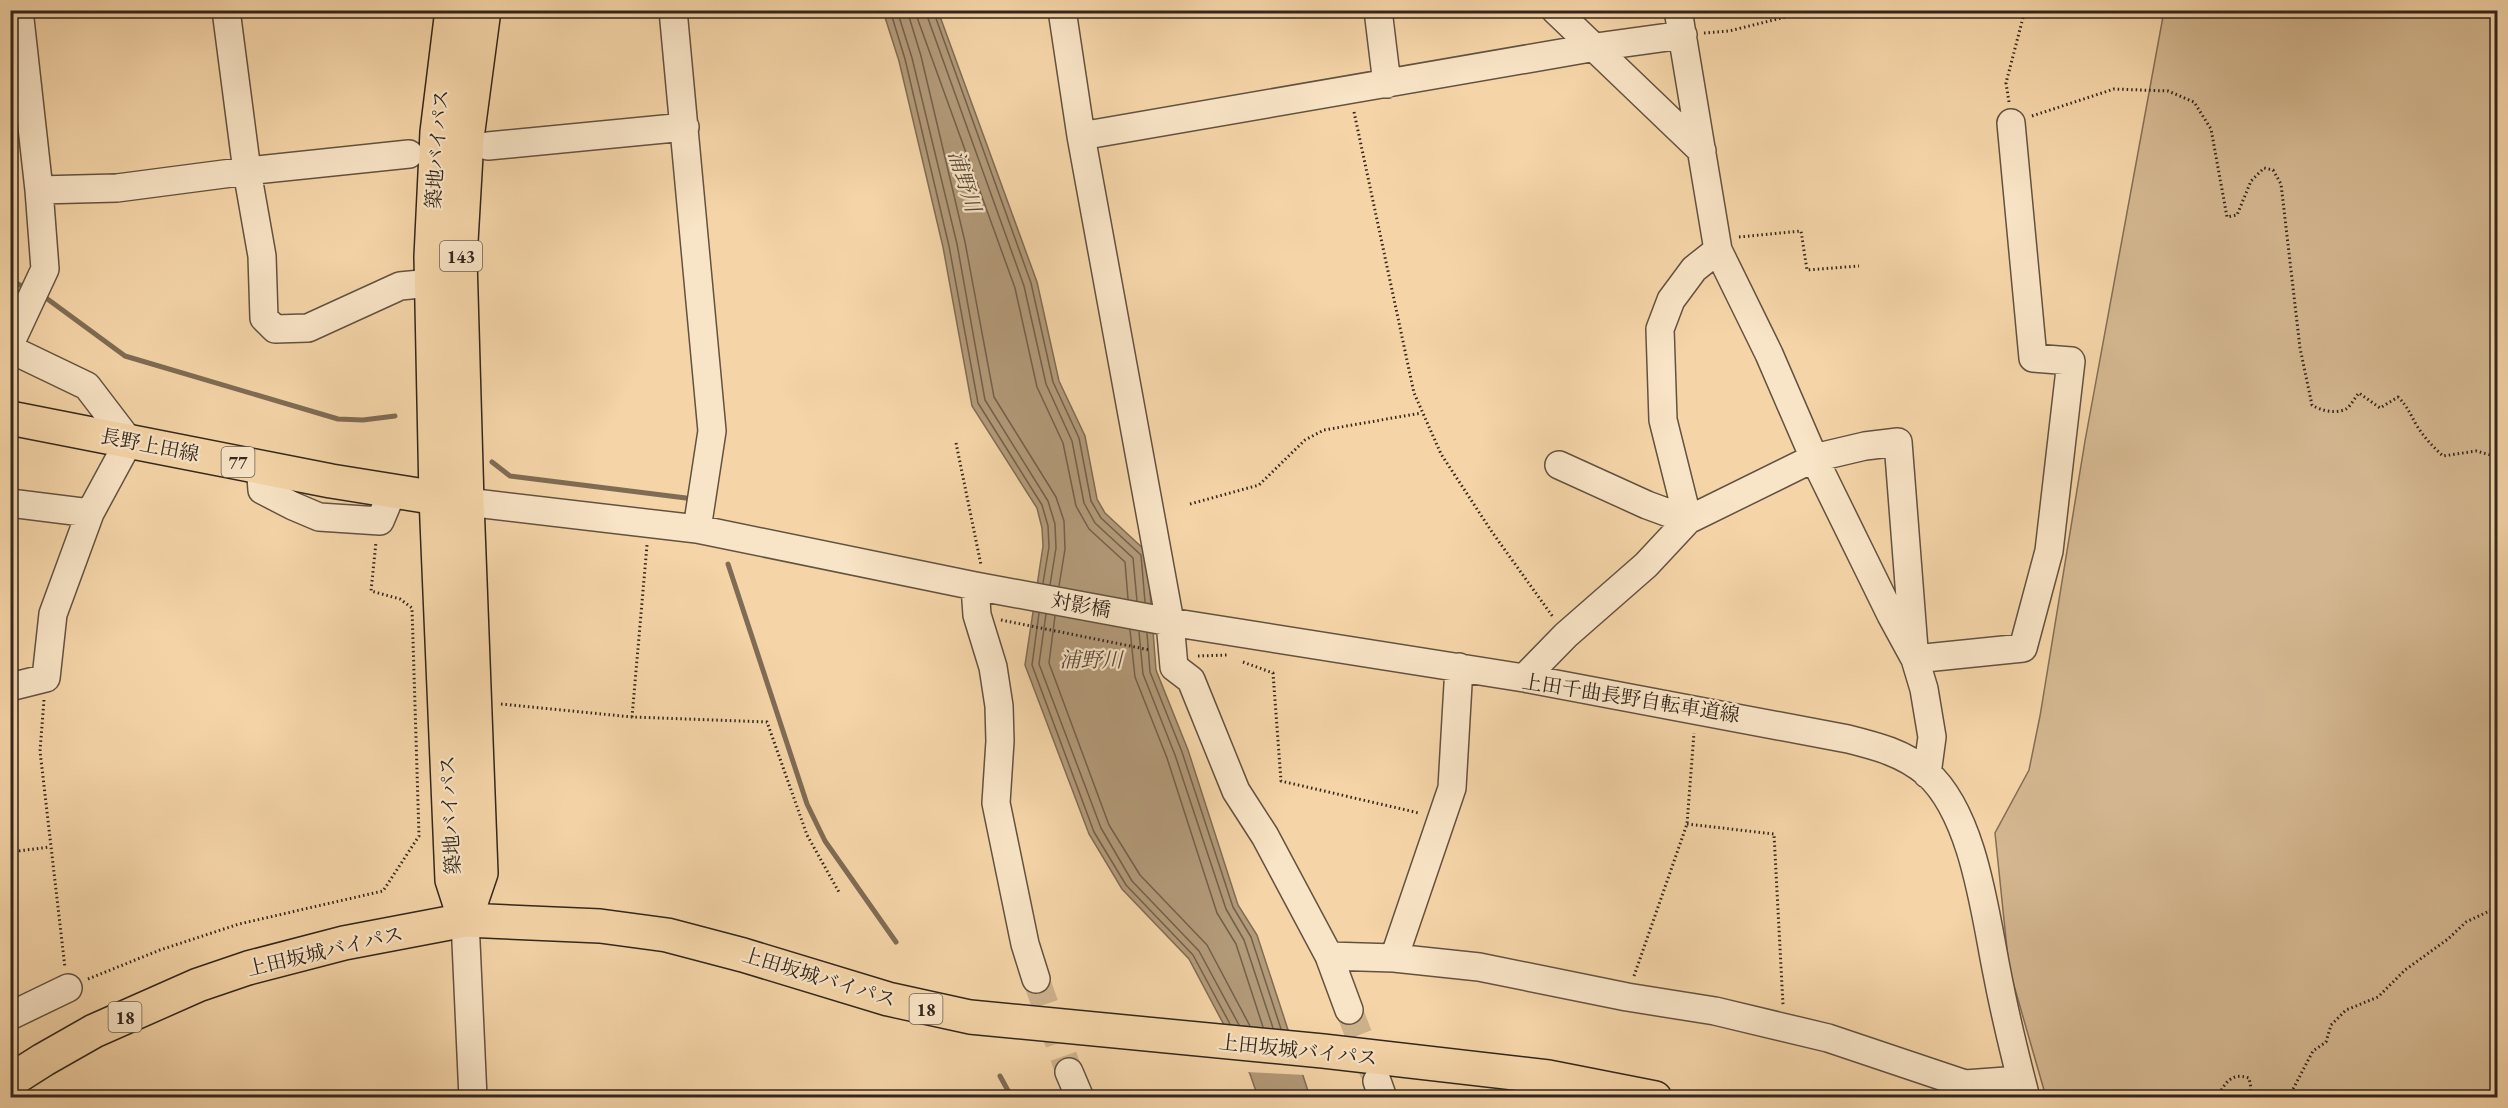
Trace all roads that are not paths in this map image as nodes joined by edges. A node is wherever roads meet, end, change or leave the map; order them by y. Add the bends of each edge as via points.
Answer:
1 (19, 10) edge
2 (226, 10) edge
3 (452, 10) edge
4 (484, 10) edge
5 (673, 10) edge
6 (1062, 10) edge
7 (1378, 10) edge
8 (1555, 10) edge
9 (1680, 23) edge
10 (1596, 47) junction
11 (1387, 84) junction
12 (2011, 123) road end
13 (685, 127) junction
14 (1081, 136) junction
15 (488, 146) dead end
16 (1702, 151) junction
17 (409, 154) dead end
18 (247, 171) junction
19 (39, 190) junction
20 (1717, 244) junction
21 (431, 283) junction
22 (10, 347) edge
23 (10, 418) edge
24 (129, 441) junction
25 (1814, 458) junction
26 (1559, 465) dead end
27 (263, 467) junction
28 (393, 490) junction
29 (452, 500) junction
30 (10, 503) edge
31 (90, 513) junction
32 (1688, 520) junction
33 (698, 529) junction
34 (987, 588) junction
35 (1165, 620) junction
36 (1915, 659) junction
37 (1459, 667) junction
38 (1524, 678) junction
39 (10, 687) edge
40 (1927, 774) junction
41 (465, 920) junction
42 (1329, 956) junction
43 (1394, 958) junction
44 (1036, 979) tunnel mouth
45 (68, 988) road end
46 (1350, 1010) tunnel mouth
47 (10, 1016) edge
48 (1069, 1072) tunnel mouth
49 (10, 1081) edge
50 (2023, 1088) edge
51 (473, 1098) edge
52 (1080, 1098) edge
53 (1655, 1098) edge

1 - 19 street
2 - 18 street
3 - 21 main road, 築地バイパス / 143 via 437,132
4 - 29 main road, 築地バイパス / 143 via 467,138
5 - 13 street
6 - 14 street
7 - 11 street
8 - 10 street
9 - 10 street
9 - 16 street
10 - 11 street
10 - 16 street
11 - 14 street
12 - 36 street via 2033,358 2071,361 2049,551 2023,648
13 - 15 street
13 - 33 street via 712,431
14 - 35 street
16 - 20 street
17 - 18 street
18 - 19 street via 117,188
18 - 21 street via 262,256 264,318 275,329 308,328 400,286
19 - 22 street via 45,269
20 - 25 street
20 - 32 street via 1671,300 1660,328 1663,420
21 - 29 main road, 築地バイパス / 143
22 - 24 street via 87,386
23 - 24 main road, 長野上田線 / 77
24 - 27 main road, 長野上田線 / 77
24 - 31 street
25 - 32 street
25 - 36 street
25 - 36 street via 1898,442
26 - 32 street via 1647,506
27 - 28 main road, 長野上田線 / 77
27 - 28 street via 262,490 319,517 380,521
28 - 29 main road, 長野上田線 / 77
29 - 33 street, 対影橋
29 - 41 main road, 築地バイパス / 143 via 452,880
29 - 41 main road, 築地バイパス / 143 via 475,701 481,873
30 - 31 street
31 - 39 street via 53,614 46,678
32 - 38 street via 1646,565 1566,635
33 - 34 street, 対影橋
34 - 35 street, 対影橋
34 - 44 street via 976,615 993,667 999,706 996,803
35 - 37 street, 対影橋
35 - 42 street via 1168,654 1174,668 1191,680 1236,791 1265,836
36 - 40 street via 1932,737
37 - 38 street, 対影橋
37 - 43 street via 1452,788
38 - 40 street, 対影橋 via 1848,739 1889,750
40 - 50 street, 対影橋 via 1947,798 1974,864
41 - 49 main road, 上田坂城バイパス / 18 via 344,943 198,984 94,1031
41 - 51 street
41 - 53 main road, 上田坂城バイパス / 18 via 600,926 667,935 888,999 970,1017 1548,1077
42 - 43 street
42 - 46 street
43 - 50 street via 1479,967 1715,1011 1828,1038 1965,1084 2006,1081
45 - 47 street
48 - 52 street

